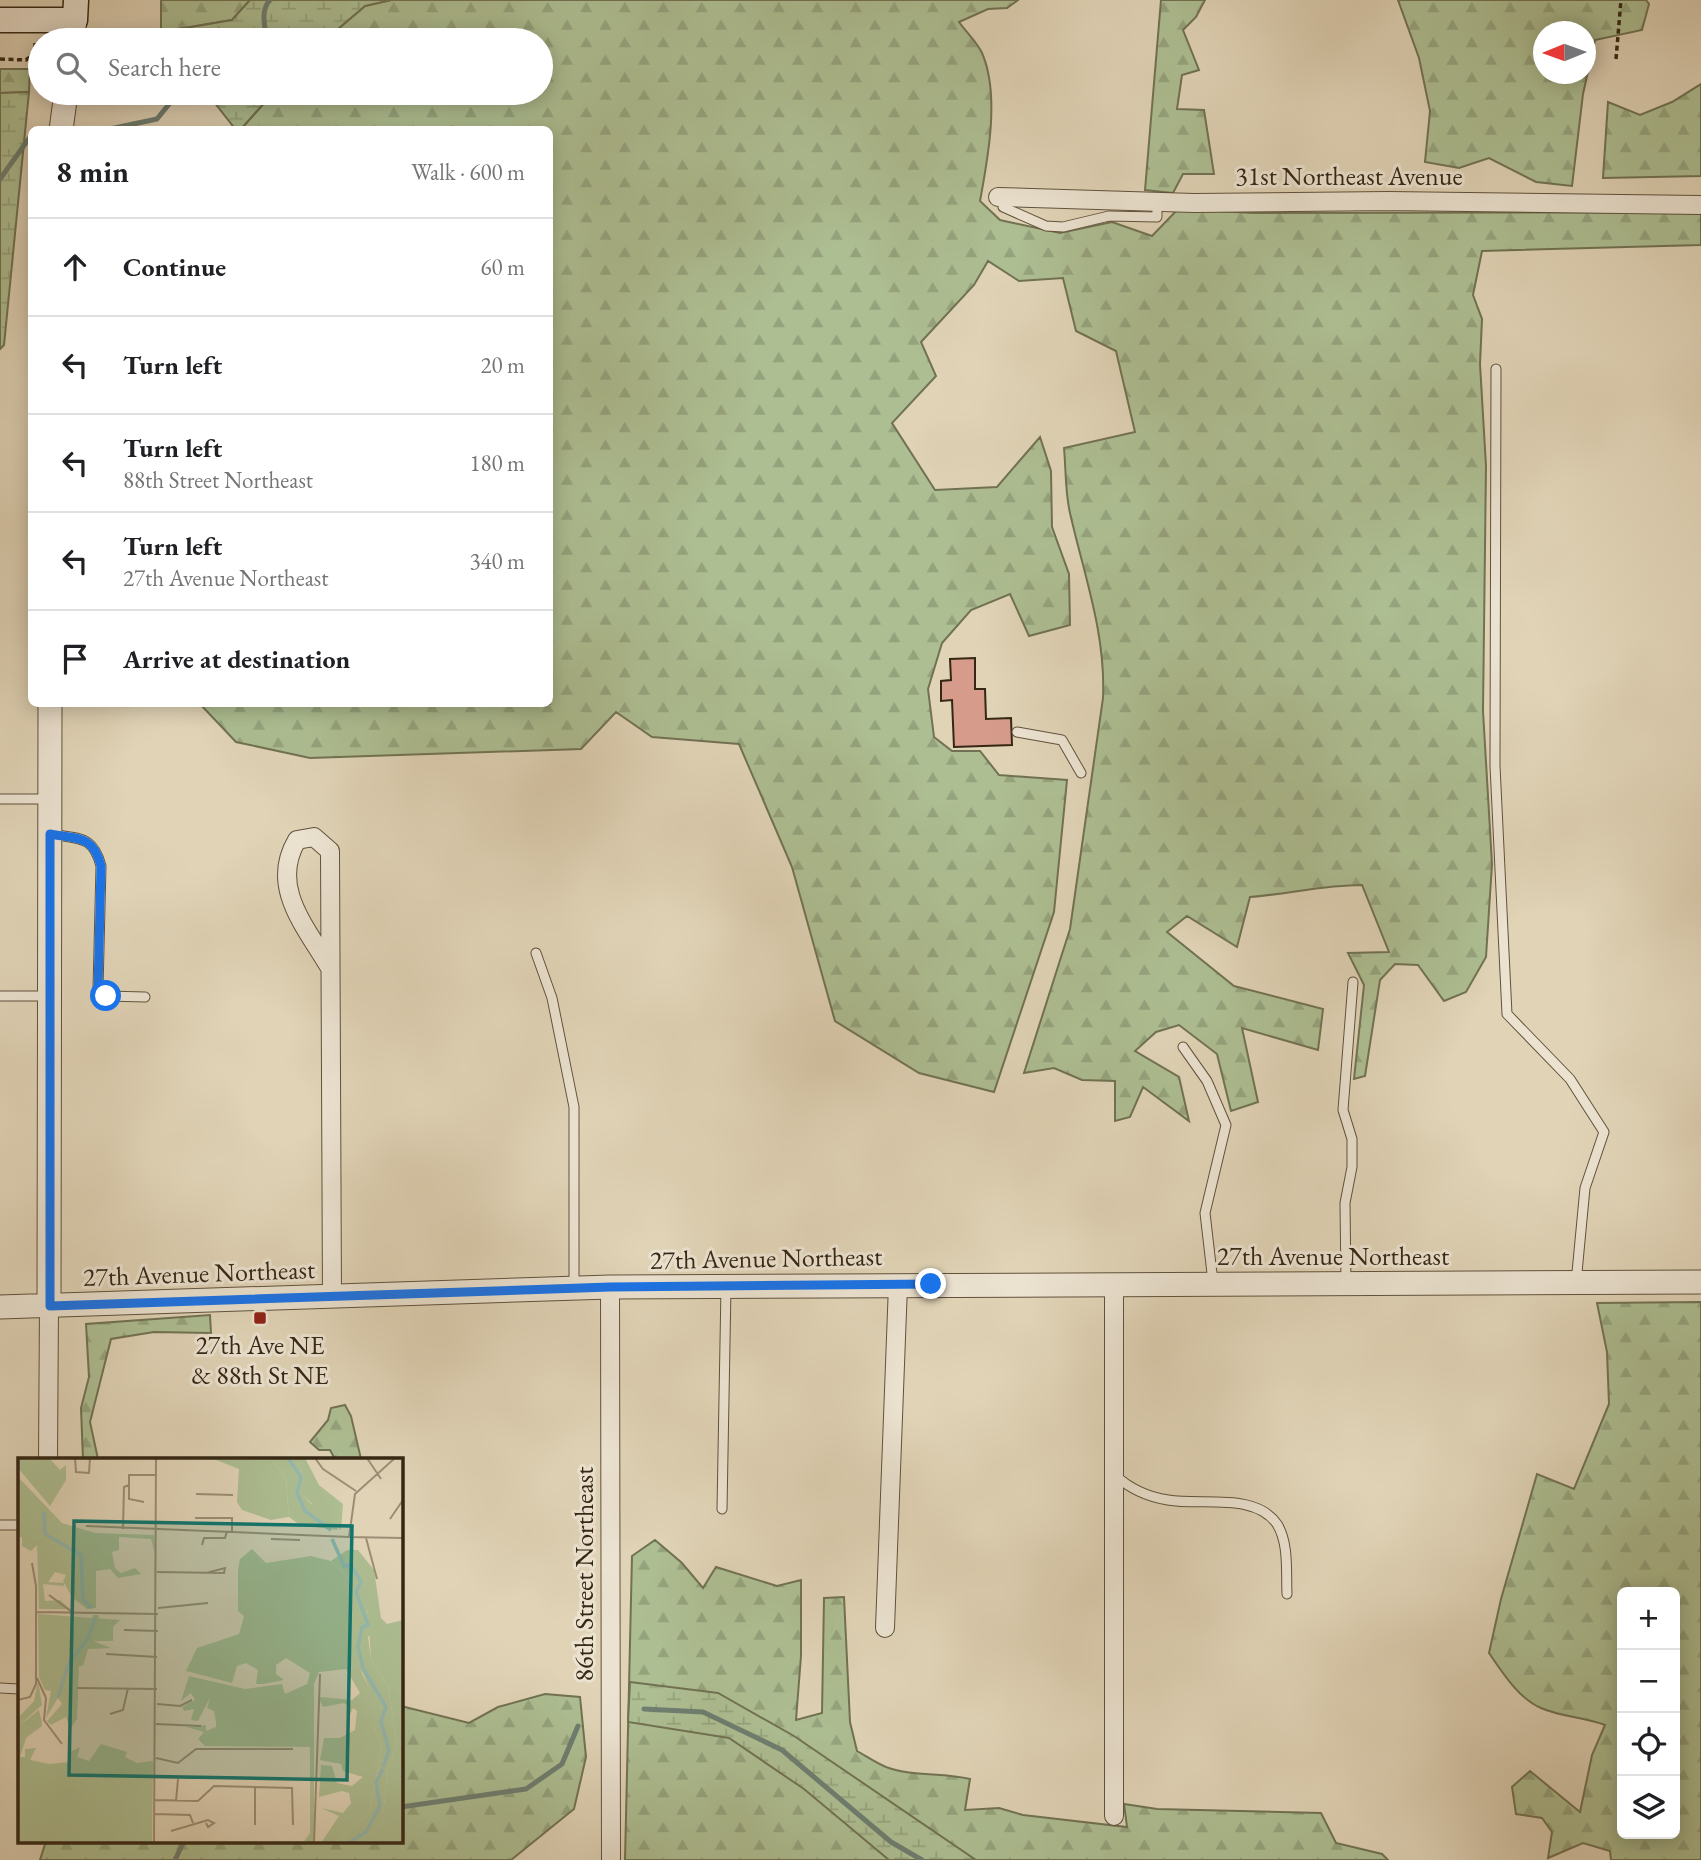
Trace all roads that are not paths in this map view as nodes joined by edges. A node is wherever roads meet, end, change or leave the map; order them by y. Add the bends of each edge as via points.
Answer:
1 (0, 20) edge
2 (75, 20) edge
3 (64, 105) edge
4 (62, 126) edge
5 (1000, 197) joint
6 (1157, 202) junction
7 (1701, 205) edge
8 (1496, 369) dead end
9 (50, 707) edge
10 (1017, 732) dead end
11 (1081, 773) dead end
12 (0, 799) edge
13 (50, 799) junction
14 (50, 834) junction
15 (536, 953) dead end
16 (330, 968) junction
17 (1353, 982) dead end
18 (0, 996) edge
19 (50, 996) junction
20 (145, 997) dead end
21 (1183, 1047) dead end
22 (1701, 1282) edge
23 (1576, 1283) junction
24 (898, 1284) junction
25 (1213, 1284) junction
26 (1346, 1284) junction
27 (1114, 1285) junction
28 (726, 1286) junction
29 (610, 1287) junction
30 (574, 1289) junction
31 (332, 1297) junction
32 (50, 1306) junction
33 (0, 1307) edge
34 (48, 1458) edge
35 (1114, 1474) junction
36 (722, 1509) dead end
37 (0, 1525) edge
38 (18, 1525) edge
39 (1287, 1594) dead end
40 (885, 1628) dead end
41 (0, 1688) edge
42 (18, 1689) edge
43 (1114, 1816) dead end
44 (609, 1858) edge

1 - 2 main road
3 - 4 street
5 - 6 street, 31st Northeast Avenue
5 - 6 lane via 1009,211 1046,226 1063,227 1109,216 1157,218
6 - 7 street, 31st Northeast Avenue
8 - 23 lane via 1495,766 1507,1014 1570,1079 1604,1132 1584,1188
9 - 13 street
10 - 11 lane via 1062,740
12 - 13 lane
13 - 14 street
14 - 19 street
14 - 20 lane via 85,840 96,848 101,866 98,989 106,996
15 - 30 lane via 551,998 574,1107
16 - 16 street via 330,851 314,837 297,840 285,872 288,898
16 - 31 street
17 - 26 lane via 1343,1110 1352,1139 1345,1203
18 - 19 lane
19 - 32 street
21 - 25 lane via 1207,1081 1226,1125 1205,1213
22 - 23 street, 27th Avenue Northeast
23 - 26 street, 27th Avenue Northeast
24 - 27 street, 27th Avenue Northeast
24 - 28 street, 27th Avenue Northeast
24 - 40 street
25 - 26 street, 27th Avenue Northeast
25 - 27 street, 27th Avenue Northeast
27 - 35 street
28 - 29 street, 27th Avenue Northeast
28 - 36 lane
29 - 30 street, 27th Avenue Northeast
29 - 44 street, 86th Street Northeast
30 - 31 street, 27th Avenue Northeast
31 - 32 street, 27th Avenue Northeast
32 - 33 street, 27th Avenue Northeast
32 - 34 street
35 - 39 lane via 1158,1498 1261,1509 1277,1524 1285,1547
35 - 43 street
37 - 38 lane
41 - 42 lane

